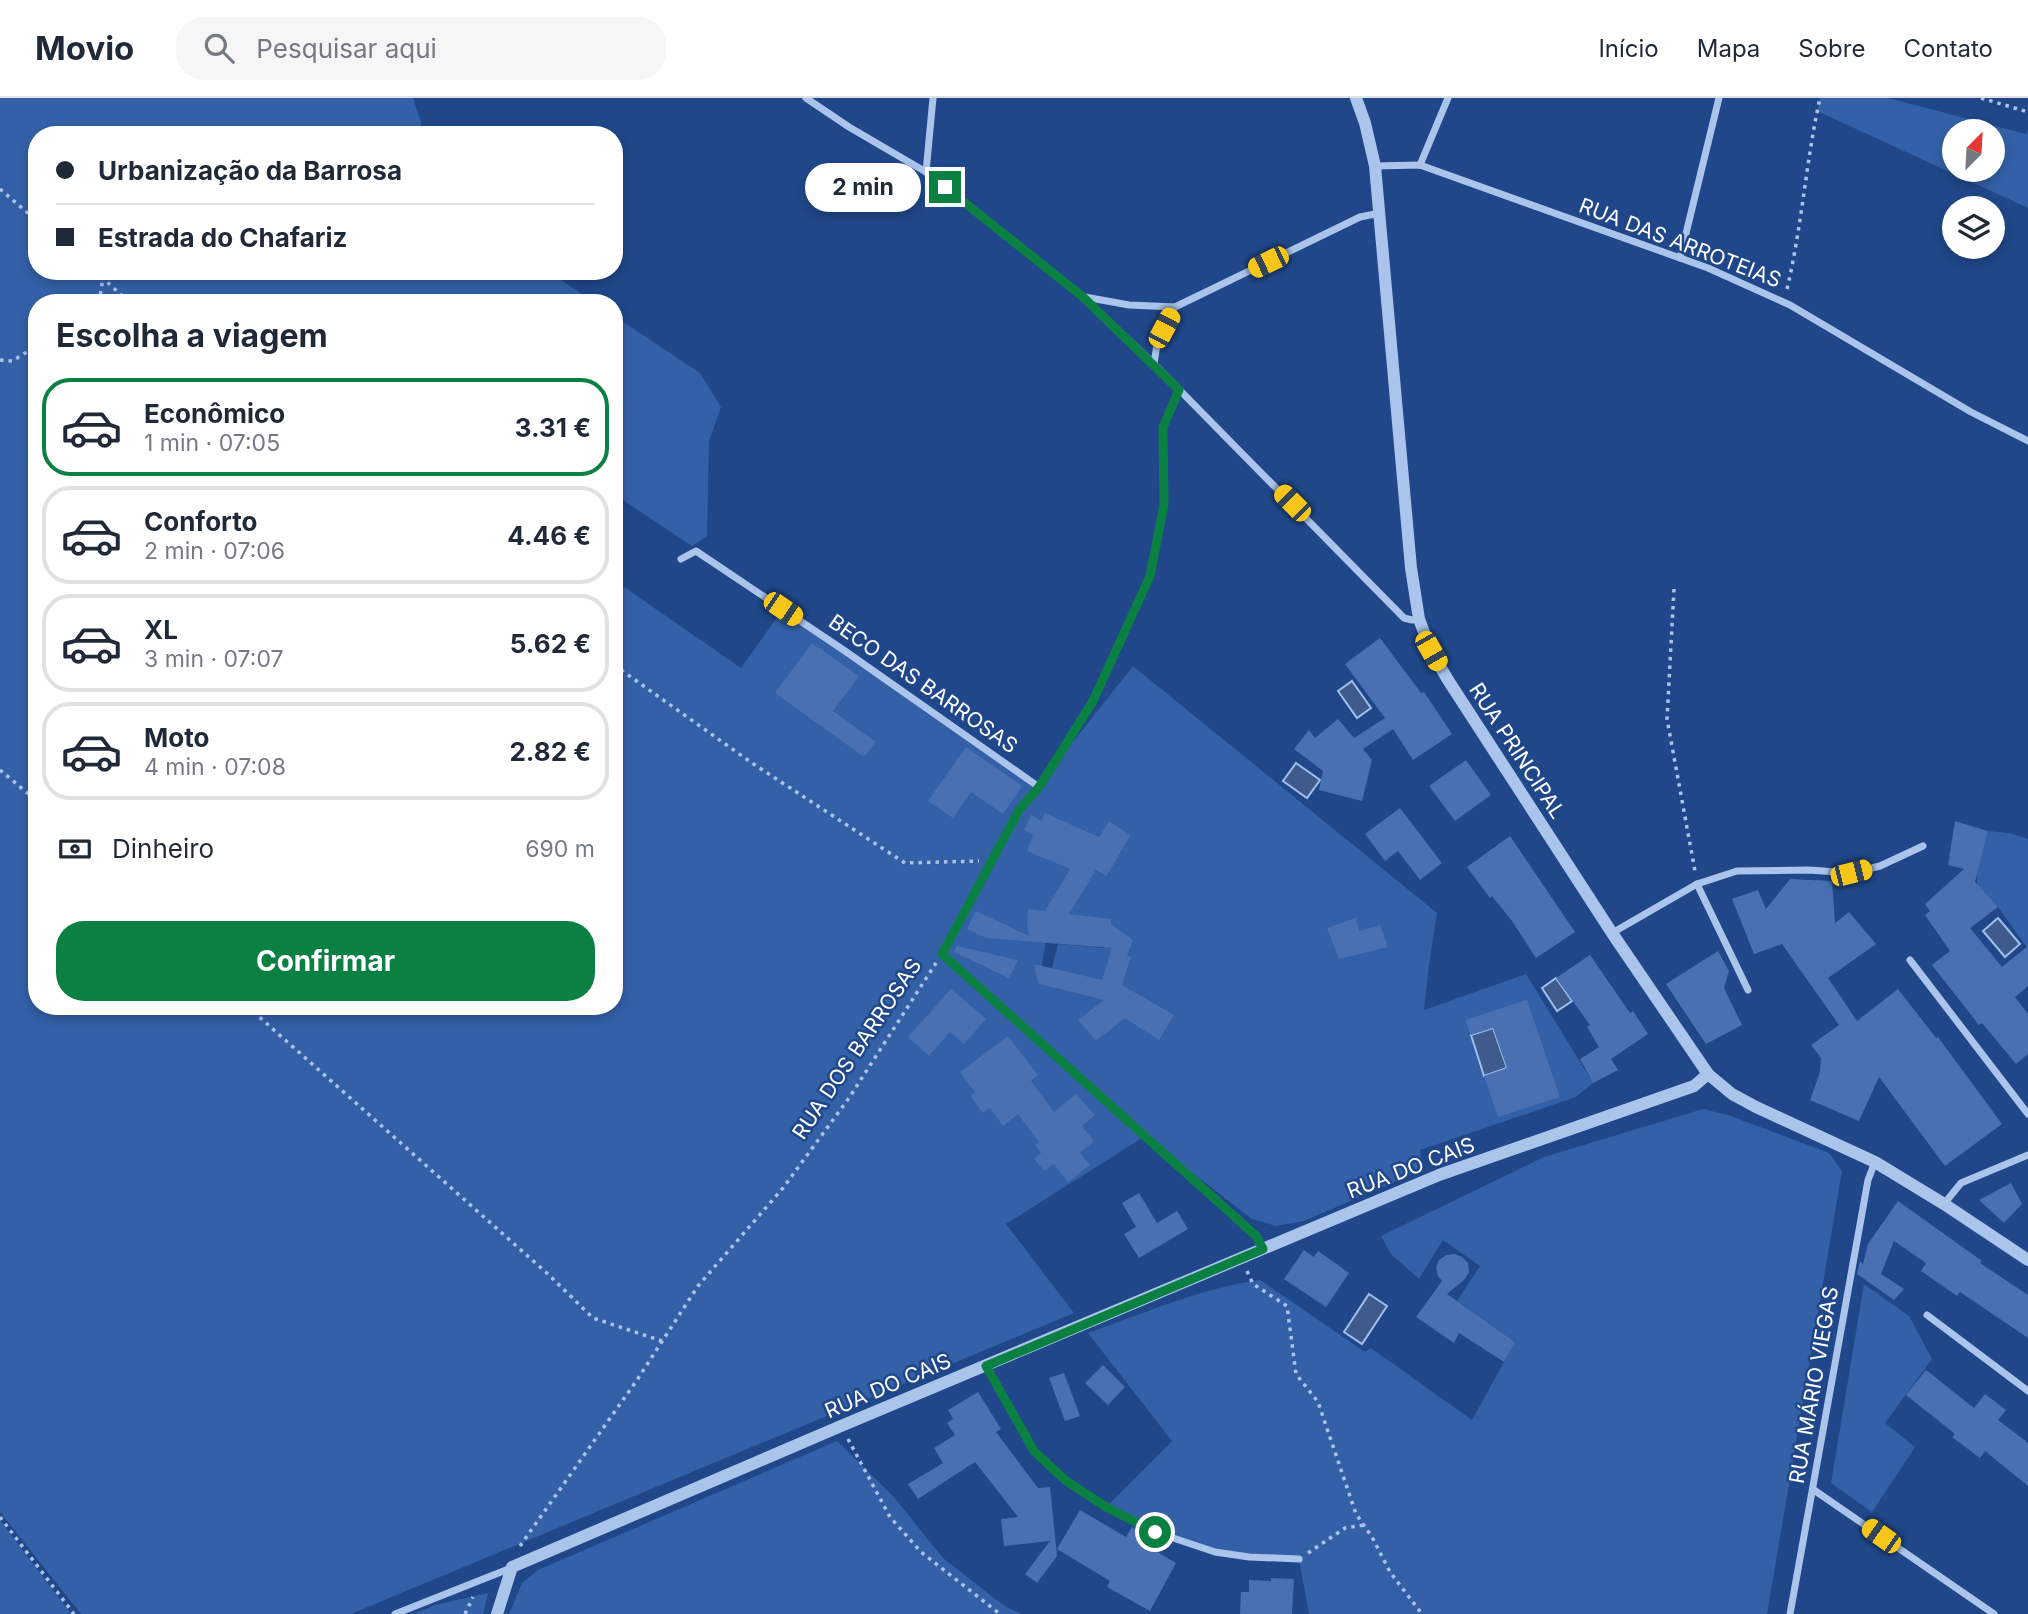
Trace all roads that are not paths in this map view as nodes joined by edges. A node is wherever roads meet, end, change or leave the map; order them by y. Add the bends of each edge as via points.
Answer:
1 (806, 98) edge
2 (933, 98) edge
3 (1356, 98) edge
4 (1448, 98) edge
5 (1719, 98) edge
6 (1420, 165) junction
7 (1376, 166) junction
8 (926, 172) junction
9 (1381, 212) junction
10 (1680, 258) junction
11 (1083, 297) junction
12 (1175, 307) junction
13 (1154, 364) junction
14 (1179, 390) junction
15 (2028, 440) edge
16 (681, 559) dead end
17 (1419, 620) junction
18 (1039, 787) junction
19 (1923, 846) dead end
20 (1697, 884) junction
21 (1612, 933) junction
22 (1910, 960) dead end
23 (1748, 990) dead end
24 (1708, 1074) junction
25 (2028, 1114) edge
26 (2028, 1155) edge
27 (1875, 1162) junction
28 (1944, 1204) junction
29 (1263, 1249) junction
30 (2028, 1260) edge
31 (1927, 1315) dead end
32 (986, 1366) junction
33 (2028, 1391) edge
34 (1814, 1490) junction
35 (1299, 1559) road end
36 (512, 1567) junction
37 (395, 1614) edge
38 (497, 1614) edge
39 (1790, 1614) edge
40 (1994, 1614) edge

1 - 8 street
2 - 8 street
3 - 7 street, RUA PRINCIPAL
4 - 6 street
5 - 10 street
6 - 7 street, RUA DAS ARROTEIAS
6 - 10 street, RUA DAS ARROTEIAS
7 - 9 street, RUA PRINCIPAL
8 - 11 street
9 - 12 street via 1360,217
9 - 17 street, RUA PRINCIPAL
10 - 15 street, RUA DAS ARROTEIAS via 1783,302 1971,412
11 - 12 street
11 - 13 street
12 - 13 street via 1157,344
13 - 14 street
14 - 17 street via 1404,618
14 - 18 street, RUA DOS BARROSAS via 1163,427 1164,505 1150,576 1093,701
16 - 18 street, BECO DAS BARROSAS via 696,551
17 - 21 street, RUA PRINCIPAL via 1448,680
18 - 29 street, RUA DOS BARROSAS via 1019,810 942,954 1256,1236
19 - 20 street via 1880,866 1851,873 1737,872
20 - 21 street
20 - 23 street
21 - 24 street, RUA PRINCIPAL
22 - 25 street
24 - 27 street, RUA PRINCIPAL via 1756,1108
24 - 29 street, RUA DO CAIS via 1694,1086 1440,1175
26 - 28 street via 1961,1183
27 - 28 street, RUA PRINCIPAL
27 - 34 street, RUA MÁRIO VIEGAS via 1868,1180
28 - 30 street, RUA PRINCIPAL
29 - 32 street, RUA DO CAIS
31 - 33 street
32 - 35 street via 1034,1451 1065,1480 1106,1507 1155,1532 1216,1552
32 - 36 street, RUA DO CAIS
34 - 39 street, RUA MÁRIO VIEGAS
34 - 40 street
36 - 37 street, RUA DO CAIS
36 - 38 street

